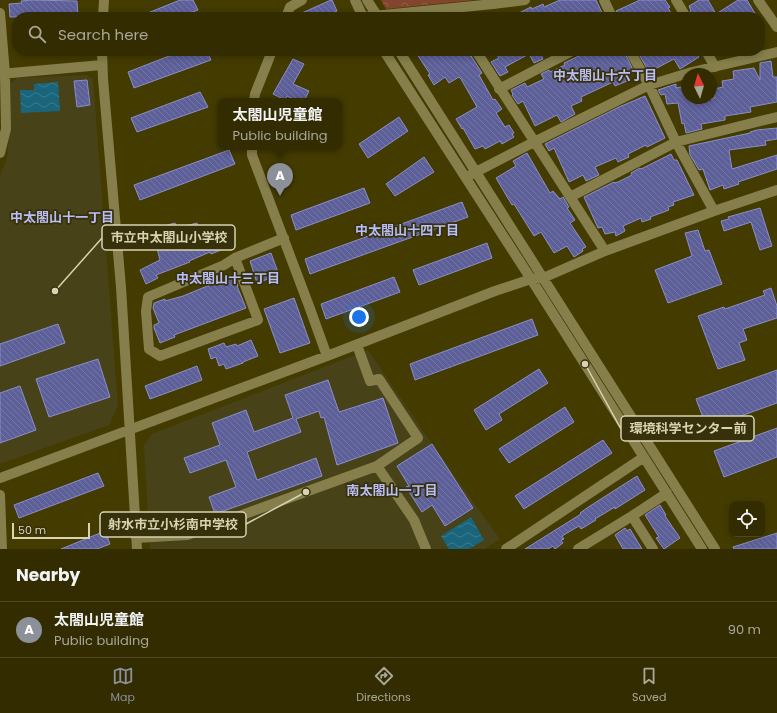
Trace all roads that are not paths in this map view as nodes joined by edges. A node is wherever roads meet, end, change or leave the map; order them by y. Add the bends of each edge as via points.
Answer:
1 (104, 0) edge
2 (302, 0) edge
3 (355, 0) edge
4 (367, 0) edge
5 (525, 0) edge
6 (604, 0) edge
7 (676, 0) edge
8 (758, 0) edge
9 (103, 12) edge
10 (288, 12) edge
11 (361, 12) edge
12 (374, 12) edge
13 (458, 12) edge
14 (610, 12) edge
15 (683, 12) edge
16 (0, 13) edge
17 (777, 27) edge
18 (777, 52) edge
19 (765, 55) edge
20 (102, 56) edge
21 (270, 56) edge
22 (387, 56) edge
23 (402, 56) edge
24 (479, 56) edge
25 (562, 56) edge
26 (633, 56) edge
27 (709, 56) edge
28 (760, 56) edge
29 (102, 66) junction
30 (715, 67) junction
31 (3, 74) edge
32 (649, 85) junction
33 (499, 89) junction
34 (254, 98) edge
35 (777, 117) edge
36 (534, 142) junction
37 (676, 142) junction
38 (252, 150) edge
39 (0, 153) edge
40 (476, 172) junction
41 (465, 177) junction
42 (777, 190) edge
43 (570, 197) junction
44 (714, 211) junction
45 (284, 238) junction
46 (605, 251) junction
47 (235, 258) junction
48 (543, 278) junction
49 (531, 279) junction
50 (357, 345) junction
51 (327, 356) junction
52 (129, 430) junction
53 (644, 457) junction
54 (377, 466) junction
55 (0, 478) edge
56 (667, 493) junction
57 (0, 495) edge
58 (632, 516) junction
59 (136, 538) junction
60 (697, 547) edge
61 (2, 549) edge
62 (137, 549) edge
63 (426, 549) edge
64 (506, 549) edge
65 (578, 549) edge
66 (654, 549) edge
67 (715, 549) edge

1 - 9 street
2 - 10 street via 290,7
3 - 11 street
4 - 12 street
5 - 13 street
6 - 14 street
7 - 15 street
8 - 17 street
16 - 31 street
18 - 19 street
20 - 29 street
21 - 34 street
22 - 41 street
23 - 40 street
24 - 33 street
25 - 33 street
26 - 32 street
27 - 30 street
28 - 30 street
29 - 31 street
29 - 52 street via 121,287
30 - 32 street
31 - 39 street via 6,129
32 - 36 street
32 - 37 street
33 - 36 street
35 - 37 street
36 - 40 street
36 - 43 street
37 - 43 street
37 - 44 street
38 - 45 street
40 - 41 street
40 - 48 street
41 - 49 street
42 - 44 street
43 - 46 street
44 - 46 street
45 - 47 street
45 - 51 street
46 - 48 street
47 - 47 street via 148,297 146,311 149,349 160,356 258,320
48 - 49 street
48 - 67 street
49 - 50 street
49 - 53 street
50 - 51 street
50 - 54 street via 370,381 379,379 418,438
51 - 52 street
52 - 55 street
52 - 59 street
53 - 56 street
53 - 64 street
54 - 59 street via 186,535
54 - 63 street via 414,520
56 - 58 street
56 - 60 street
57 - 61 street
58 - 65 street
58 - 66 street
59 - 62 street

